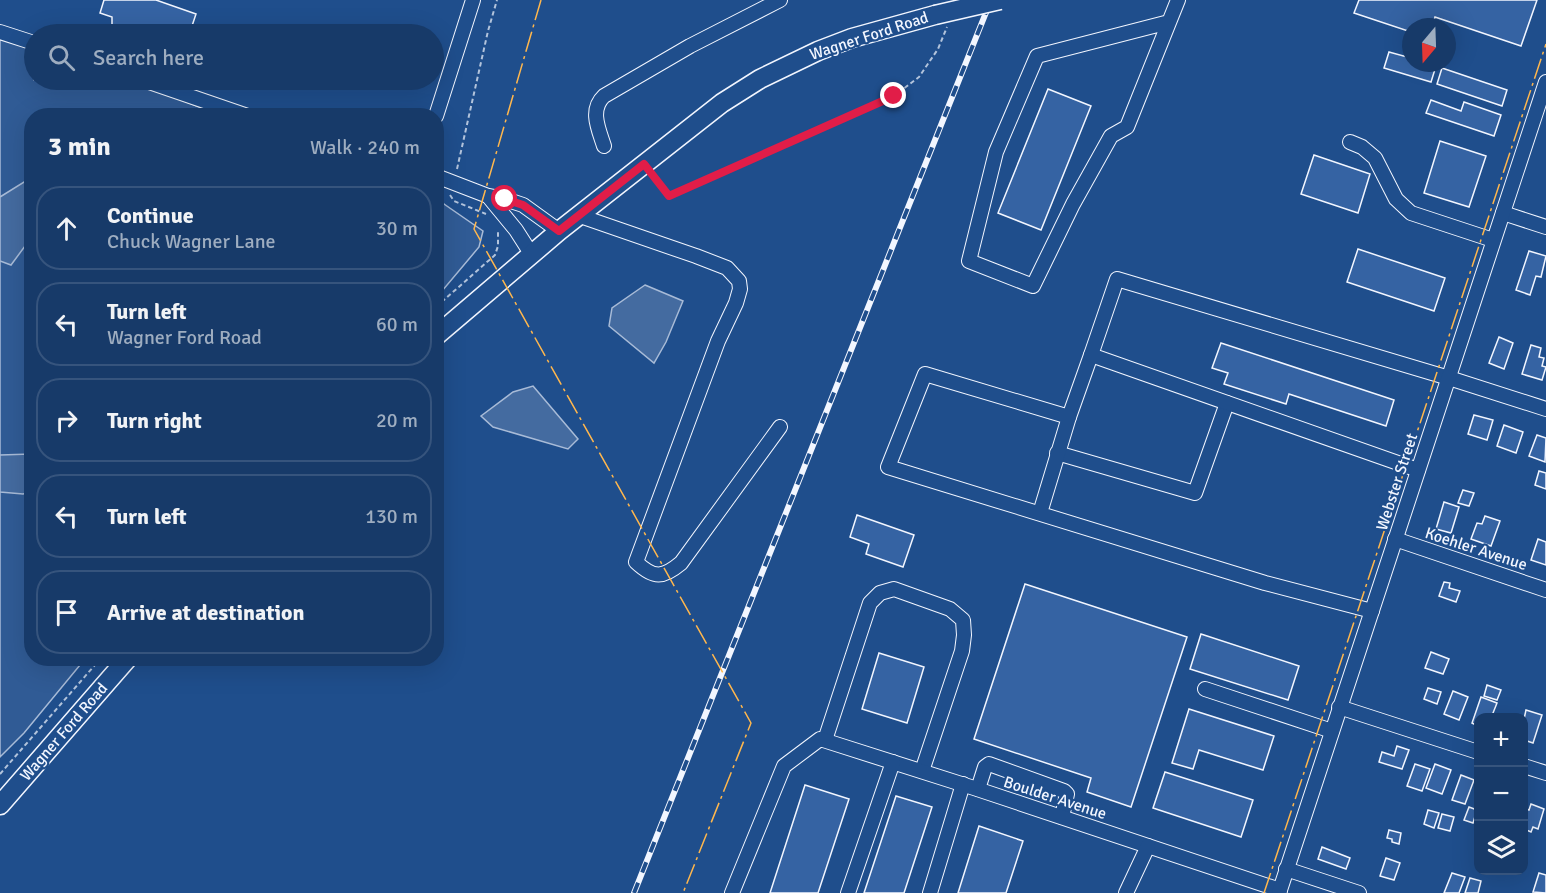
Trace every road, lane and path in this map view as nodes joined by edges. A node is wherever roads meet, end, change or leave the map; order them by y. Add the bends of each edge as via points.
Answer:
1 (473, 0) edge
2 (497, 0) edge
3 (780, 0) edge
4 (1000, 0) edge
5 (1178, 0) edge
6 (943, 18) junction
7 (1169, 22) junction
8 (0, 32) edge
9 (24, 40) edge
10 (1546, 82) edge
11 (172, 90) edge
12 (225, 108) edge
13 (439, 108) edge
14 (1350, 142) dead end
15 (604, 147) dead end
16 (644, 164) junction
17 (444, 179) edge
18 (454, 182) junction
19 (488, 196) junction
20 (1503, 213) junction
21 (580, 216) junction
22 (492, 219) dead end
23 (497, 226) dead end
24 (1546, 227) edge
25 (559, 231) junction
26 (1493, 240) junction
27 (532, 255) junction
28 (444, 300) edge
29 (444, 329) edge
30 (1091, 355) junction
31 (1449, 378) junction
32 (1227, 403) junction
33 (1546, 409) edge
34 (1069, 417) junction
35 (780, 427) dead end
36 (1057, 453) junction
37 (1418, 470) junction
38 (1040, 513) junction
39 (1395, 540) junction
40 (1546, 590) edge
41 (1372, 611) junction
42 (93, 666) edge
43 (121, 666) edge
44 (1205, 689) dead end
45 (1340, 707) junction
46 (1332, 731) junction
47 (823, 740) junction
48 (1474, 750) edge
49 (893, 762) junction
50 (1527, 767) edge
51 (922, 771) junction
52 (1546, 773) edge
53 (0, 774) edge
54 (963, 784) junction
55 (978, 789) junction
56 (0, 805) edge
57 (1062, 817) junction
58 (1148, 846) junction
59 (1286, 869) junction
60 (1279, 891) edge
61 (732, 893) edge
62 (848, 893) edge
63 (930, 893) edge
64 (1126, 893) edge
65 (1359, 893) edge

1 - 13 street
2 - 18 path
3 - 15 street via 690,46 598,101 596,117
4 - 6 main road, Wagner Ford Road, bridge
5 - 7 street
6 - 16 main road, Wagner Ford Road via 852,38 787,65 722,103
6 - 16 path via 938,49 919,77 894,96 669,196
7 - 7 street via 1127,127 1112,136 1033,286 969,261 996,152 1037,56
8 - 9 street
10 - 20 street, Webster Street
11 - 12 street
14 - 26 street via 1375,158 1396,199 1411,213
16 - 21 main road, Wagner Ford Road
17 - 18 street
18 - 19 street
18 - 22 path via 450,194 454,201
19 - 25 street via 523,205
19 - 27 street
20 - 24 street
20 - 26 street, Webster Street
21 - 25 main road, Wagner Ford Road
21 - 35 street via 727,268 739,281 736,303 718,341 636,561 655,575 681,563
23 - 28 path via 495,255
25 - 27 main road, Wagner Ford Road
26 - 31 street, Webster Street
27 - 29 main road, Wagner Ford Road
30 - 31 street via 1116,279
30 - 32 street
30 - 34 street
31 - 33 street
31 - 37 street, Webster Street
32 - 36 street via 1195,493
32 - 37 street
34 - 36 street
34 - 38 street via 925,374 888,467
36 - 38 street
37 - 39 street, Webster Street
38 - 41 street via 1265,583
39 - 40 street, Koehler Avenue
39 - 41 street, Webster Street
41 - 45 street, Webster Street
42 - 53 path
43 - 56 main road, Wagner Ford Road
44 - 46 street
45 - 46 street, Webster Street
45 - 48 street
46 - 59 street, Webster Street
47 - 49 street, Boulder Avenue
47 - 51 street via 870,603 880,593 894,589 950,609 963,620 962,651
47 - 61 street via 784,766
49 - 51 street, Boulder Avenue
49 - 62 street
50 - 52 street
51 - 54 street, Boulder Avenue
54 - 55 street, Boulder Avenue
54 - 63 street
55 - 57 street, Boulder Avenue
55 - 57 street via 989,764 1064,791 1067,794
57 - 58 street, Boulder Avenue
58 - 60 street, Boulder Avenue
58 - 64 street
59 - 60 street, Webster Street
59 - 65 street

